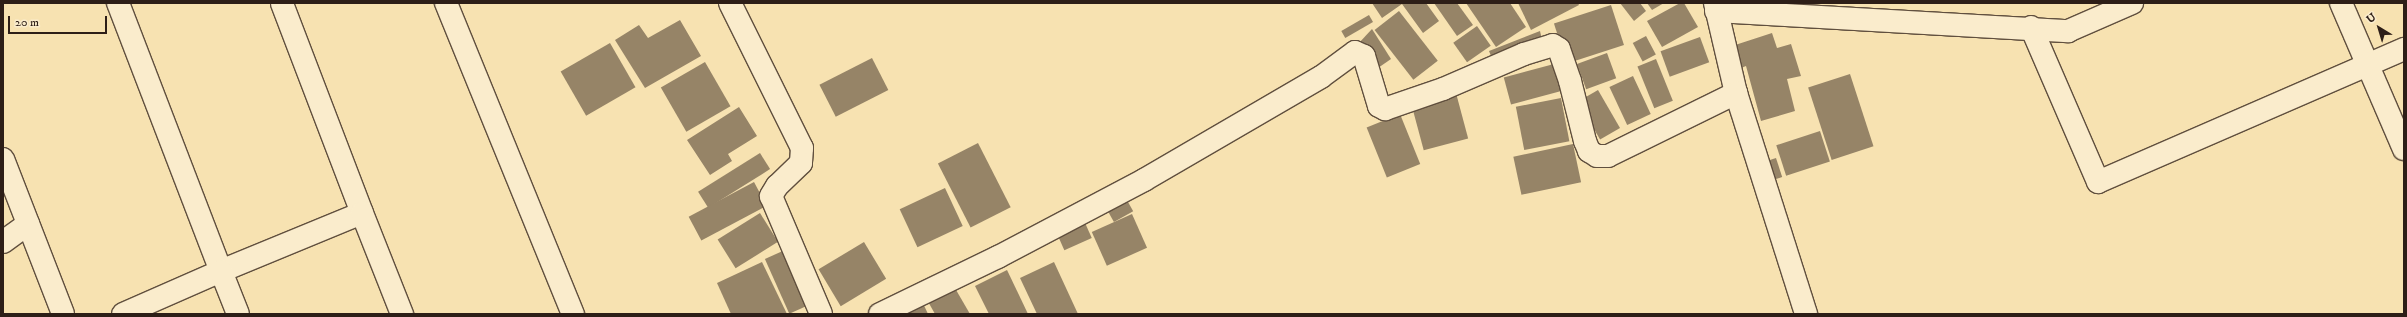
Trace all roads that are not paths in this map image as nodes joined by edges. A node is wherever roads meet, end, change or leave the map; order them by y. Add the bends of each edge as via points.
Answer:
1 (118, 3) edge
2 (282, 3) edge
3 (446, 3) edge
4 (730, 3) edge
5 (2132, 3) edge
6 (2341, 3) edge
7 (1716, 7) edge
8 (2031, 27) junction
9 (2404, 49) edge
10 (2368, 64) junction
11 (1736, 93) junction
12 (2404, 149) edge
13 (3, 160) edge
14 (362, 213) junction
15 (28, 224) junction
16 (3, 242) edge
17 (221, 271) junction
18 (63, 314) edge
19 (124, 314) edge
20 (238, 314) edge
21 (402, 314) edge
22 (573, 314) edge
23 (821, 314) edge
24 (880, 314) edge
25 (1806, 314) edge

1 - 17 street
2 - 14 street
3 - 22 street
4 - 23 street via 802,148 801,163 777,186 771,196
5 - 8 street via 2068,31
6 - 10 street
7 - 8 street
7 - 11 street
8 - 10 street via 2098,182
9 - 10 street
10 - 12 street
11 - 24 street via 1608,156 1597,156 1589,151 1585,141 1570,80 1559,49 1553,45 1385,109 1379,106 1364,56 1355,52 1320,77 1144,180 998,257
11 - 25 street
13 - 15 street
14 - 17 street
14 - 21 street
15 - 16 street
15 - 18 street
17 - 19 street
17 - 20 street

